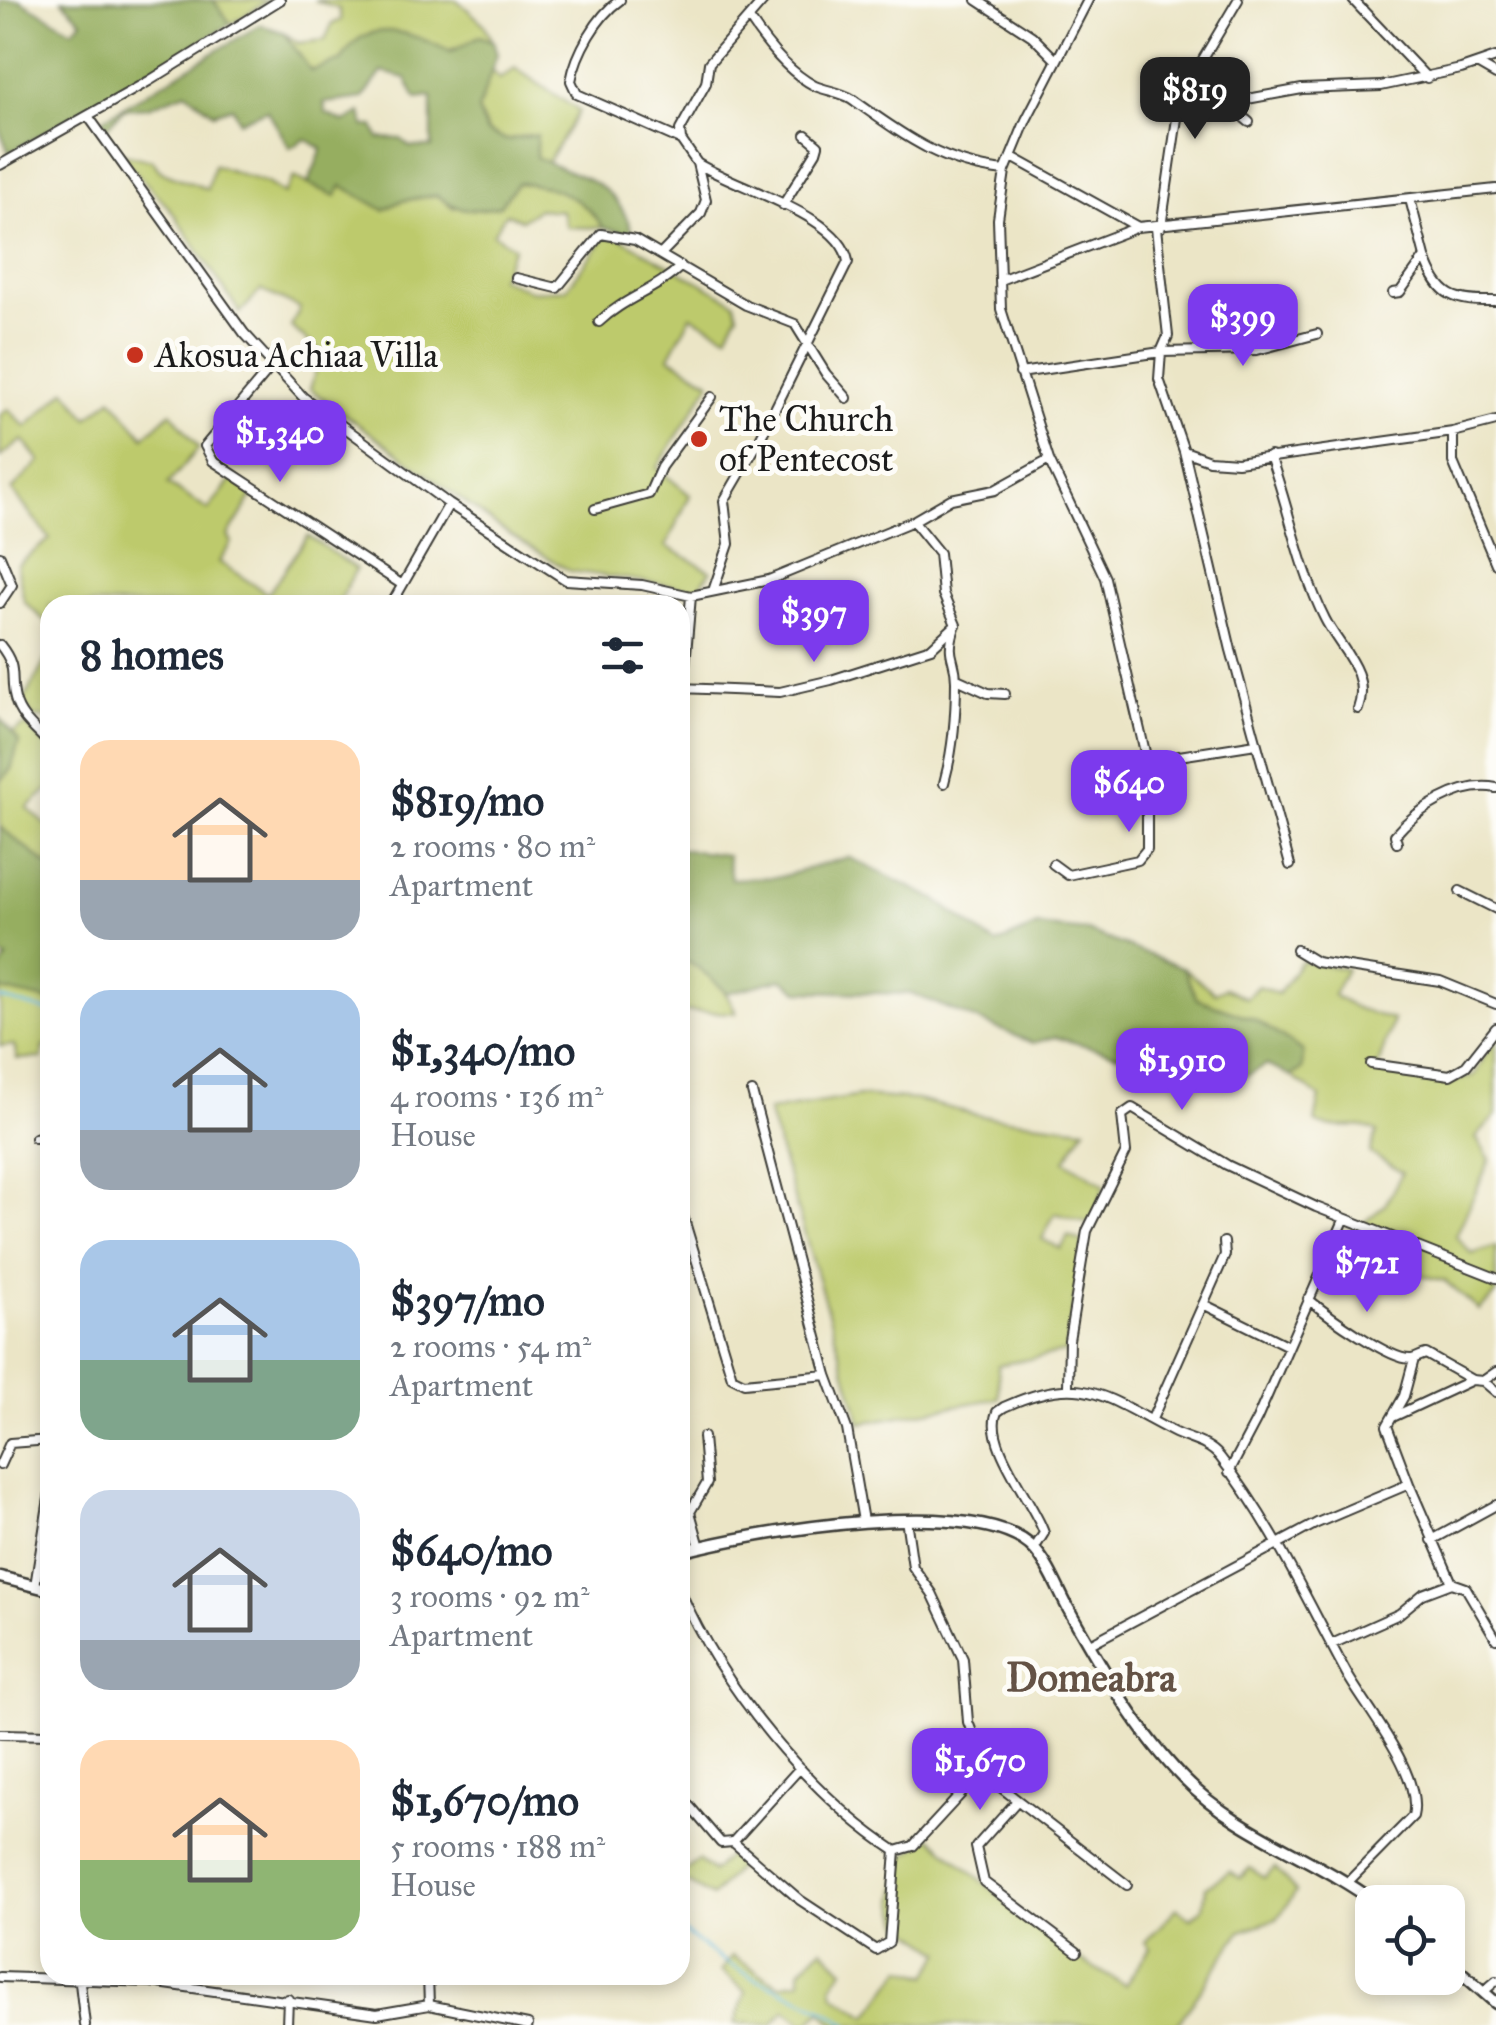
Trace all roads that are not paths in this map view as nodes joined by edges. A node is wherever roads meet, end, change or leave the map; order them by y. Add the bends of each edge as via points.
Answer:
1 (280, 0) edge
2 (764, 0) edge
3 (977, 0) edge
4 (1088, 0) edge
5 (1238, 0) edge
6 (1353, 0) edge
7 (614, 2) edge
8 (750, 20) junction
9 (1496, 57) edge
10 (1055, 59) junction
11 (1476, 64) junction
12 (1496, 75) edge
13 (1427, 78) junction
14 (1180, 98) junction
15 (1224, 102) junction
16 (88, 116) junction
17 (1249, 122) dead end
18 (806, 135) dead end
19 (681, 140) junction
20 (1012, 157) junction
21 (697, 163) junction
22 (0, 165) edge
23 (1004, 171) junction
24 (1496, 189) edge
25 (1410, 199) junction
26 (783, 205) junction
27 (1138, 227) junction
28 (1158, 228) junction
29 (661, 254) junction
30 (1425, 257) junction
31 (681, 266) junction
32 (516, 278) dead end
33 (1000, 280) junction
34 (1392, 293) dead end
35 (1496, 301) edge
36 (599, 322) dead end
37 (1317, 334) dead end
38 (809, 342) junction
39 (1160, 352) junction
40 (272, 366) junction
41 (1020, 373) junction
42 (712, 397) dead end
43 (847, 398) dead end
44 (1496, 421) edge
45 (1453, 432) junction
46 (1184, 451) junction
47 (1270, 456) junction
48 (1049, 460) junction
49 (449, 504) junction
50 (595, 509) dead end
51 (914, 521) junction
52 (0, 556) edge
53 (1496, 564) edge
54 (401, 584) junction
55 (713, 590) junction
56 (396, 595) edge
57 (687, 595) edge
58 (691, 596) joint
59 (0, 603) edge
60 (690, 605) edge
61 (956, 624) junction
62 (0, 646) edge
63 (956, 679) junction
64 (690, 688) edge
65 (1005, 694) dead end
66 (1358, 710) dead end
67 (40, 735) edge
68 (1256, 744) junction
69 (1148, 761) junction
70 (944, 782) dead end
71 (1495, 784) edge
72 (1397, 843) dead end
73 (1053, 864) dead end
74 (1290, 865) dead end
75 (1460, 891) dead end
76 (1496, 909) edge
77 (1296, 950) dead end
78 (1496, 1004) edge
79 (1496, 1028) edge
80 (1371, 1064) dead end
81 (752, 1092) dead end
82 (40, 1137) edge
83 (35, 1138) dead end
84 (1344, 1220) junction
85 (690, 1239) edge
86 (1224, 1242) dead end
87 (1496, 1278) edge
88 (1308, 1299) junction
89 (1204, 1304) junction
90 (1288, 1346) junction
91 (1414, 1359) junction
92 (1496, 1372) edge
93 (827, 1375) junction
94 (1472, 1380) junction
95 (1483, 1381) junction
96 (1068, 1386) junction
97 (1496, 1392) edge
98 (1393, 1416) junction
99 (1152, 1419) junction
100 (703, 1438) dead end
101 (40, 1441) edge
102 (0, 1464) edge
103 (1229, 1472) junction
104 (1408, 1484) junction
105 (1496, 1506) edge
106 (906, 1519) junction
107 (863, 1521) junction
108 (1432, 1540) junction
109 (700, 1546) junction
110 (1277, 1546) junction
111 (690, 1549) edge
112 (1034, 1549) junction
113 (40, 1559) edge
114 (0, 1577) edge
115 (1452, 1583) junction
116 (36, 1586) junction
117 (40, 1587) edge
118 (690, 1607) edge
119 (1496, 1639) edge
120 (1090, 1644) junction
121 (1332, 1644) junction
122 (0, 1734) edge
123 (40, 1735) edge
124 (800, 1768) junction
125 (984, 1769) junction
126 (1016, 1802) junction
127 (690, 1809) edge
128 (732, 1842) junction
129 (896, 1851) junction
130 (1348, 1882) junction
131 (1127, 1885) dead end
132 (1355, 1887) edge
133 (1077, 1952) dead end
134 (0, 1977) edge
135 (1465, 1977) edge
136 (40, 1980) edge
137 (1496, 1982) edge
138 (80, 1985) edge
139 (195, 1985) edge
140 (428, 1985) edge
141 (1483, 1992) junction
142 (288, 1998) junction
143 (1496, 2003) edge
144 (429, 2006) junction
145 (85, 2025) edge
146 (287, 2025) edge
147 (528, 2025) edge

1 - 16 street
2 - 8 street
3 - 10 street
4 - 10 street
5 - 14 street
6 - 13 street
7 - 19 street via 573,72 577,94
8 - 19 street via 710,63
8 - 23 street via 768,48 814,85 848,96 962,167
9 - 11 street
10 - 20 street
11 - 12 street
11 - 13 street
13 - 15 street
14 - 15 street
14 - 28 street
15 - 17 street
16 - 22 street
16 - 40 street
18 - 26 street via 818,145 816,152
19 - 21 street
20 - 23 street
20 - 27 street
21 - 26 street
21 - 29 street via 706,200 701,213
23 - 33 street
24 - 25 street
25 - 28 street
25 - 30 street
26 - 38 street via 836,235 847,254
27 - 28 street
27 - 33 street
28 - 39 street via 1168,336
29 - 31 street
29 - 32 street via 609,233 596,239 562,286
30 - 34 street via 1400,292
30 - 35 street via 1438,287 1456,297
31 - 36 street
31 - 38 street via 746,305 796,324
33 - 41 street via 1001,309
37 - 39 street via 1257,350
38 - 43 street
38 - 55 street via 724,501 729,544
39 - 41 street
39 - 46 street via 1159,379
40 - 49 street via 303,397
40 - 54 street via 206,446 213,460
41 - 48 street
42 - 50 street via 661,466 650,494
44 - 45 street
45 - 47 street
45 - 53 street via 1453,462
46 - 47 street via 1210,460
46 - 68 street
47 - 66 street via 1324,618 1358,672
48 - 51 street via 995,490 951,499
48 - 69 street via 1105,578
49 - 54 street
49 - 57 street via 566,580
51 - 55 street via 806,568
51 - 61 street via 939,553
52 - 59 street via 12,585
54 - 56 street
55 - 58 street
58 - 60 street
61 - 63 street via 948,648
61 - 64 street via 931,648 832,680 780,692
62 - 67 street via 16,676 13,694 22,716
63 - 65 street
63 - 70 street
68 - 69 street
68 - 74 street
69 - 73 street via 1147,849 1138,860 1068,875
71 - 72 street via 1425,808 1395,835
75 - 76 street
77 - 78 street via 1316,962 1440,981
79 - 80 street via 1450,1076
81 - 93 street
82 - 83 street
84 - 87 street
84 - 88 street
84 - 96 street via 1227,1166 1139,1110 1126,1111 1126,1152 1087,1231
85 - 93 street via 732,1377 744,1384
86 - 89 street
88 - 90 street
88 - 91 street via 1338,1322
89 - 90 street
89 - 99 street
90 - 103 street
91 - 94 street via 1426,1354
91 - 98 street
92 - 95 street
93 - 107 street via 847,1429
94 - 95 street
94 - 98 street
95 - 97 street
96 - 99 street via 1119,1400
96 - 112 street via 1012,1404 994,1418 1044,1533
98 - 104 street via 1389,1436
99 - 103 street via 1204,1444
100 - 109 street via 708,1483 690,1512
101 - 102 street via 10,1444
103 - 110 street
104 - 108 street
104 - 110 street
105 - 108 street
106 - 107 street
106 - 112 street via 1001,1528
106 - 125 street via 913,1567 963,1660 968,1722
107 - 109 street
108 - 115 street
109 - 111 street
110 - 120 street
110 - 121 street
112 - 120 street
113 - 116 street
114 - 116 street
115 - 119 street via 1466,1588
115 - 121 street
116 - 117 street
118 - 124 street via 746,1703
120 - 130 street via 1154,1744 1204,1798
121 - 130 street via 1392,1743 1415,1811
122 - 123 street
124 - 128 street
124 - 129 street
125 - 126 street
125 - 129 street via 913,1846
126 - 131 street
126 - 133 street via 976,1847 984,1882
127 - 128 street via 721,1843
128 - 129 street via 800,1900 876,1950 889,1942
130 - 132 street
134 - 136 street
135 - 141 street
137 - 141 street
138 - 145 street
139 - 142 street
140 - 144 street
141 - 143 street
142 - 144 street via 377,2014
142 - 146 street
144 - 147 street

